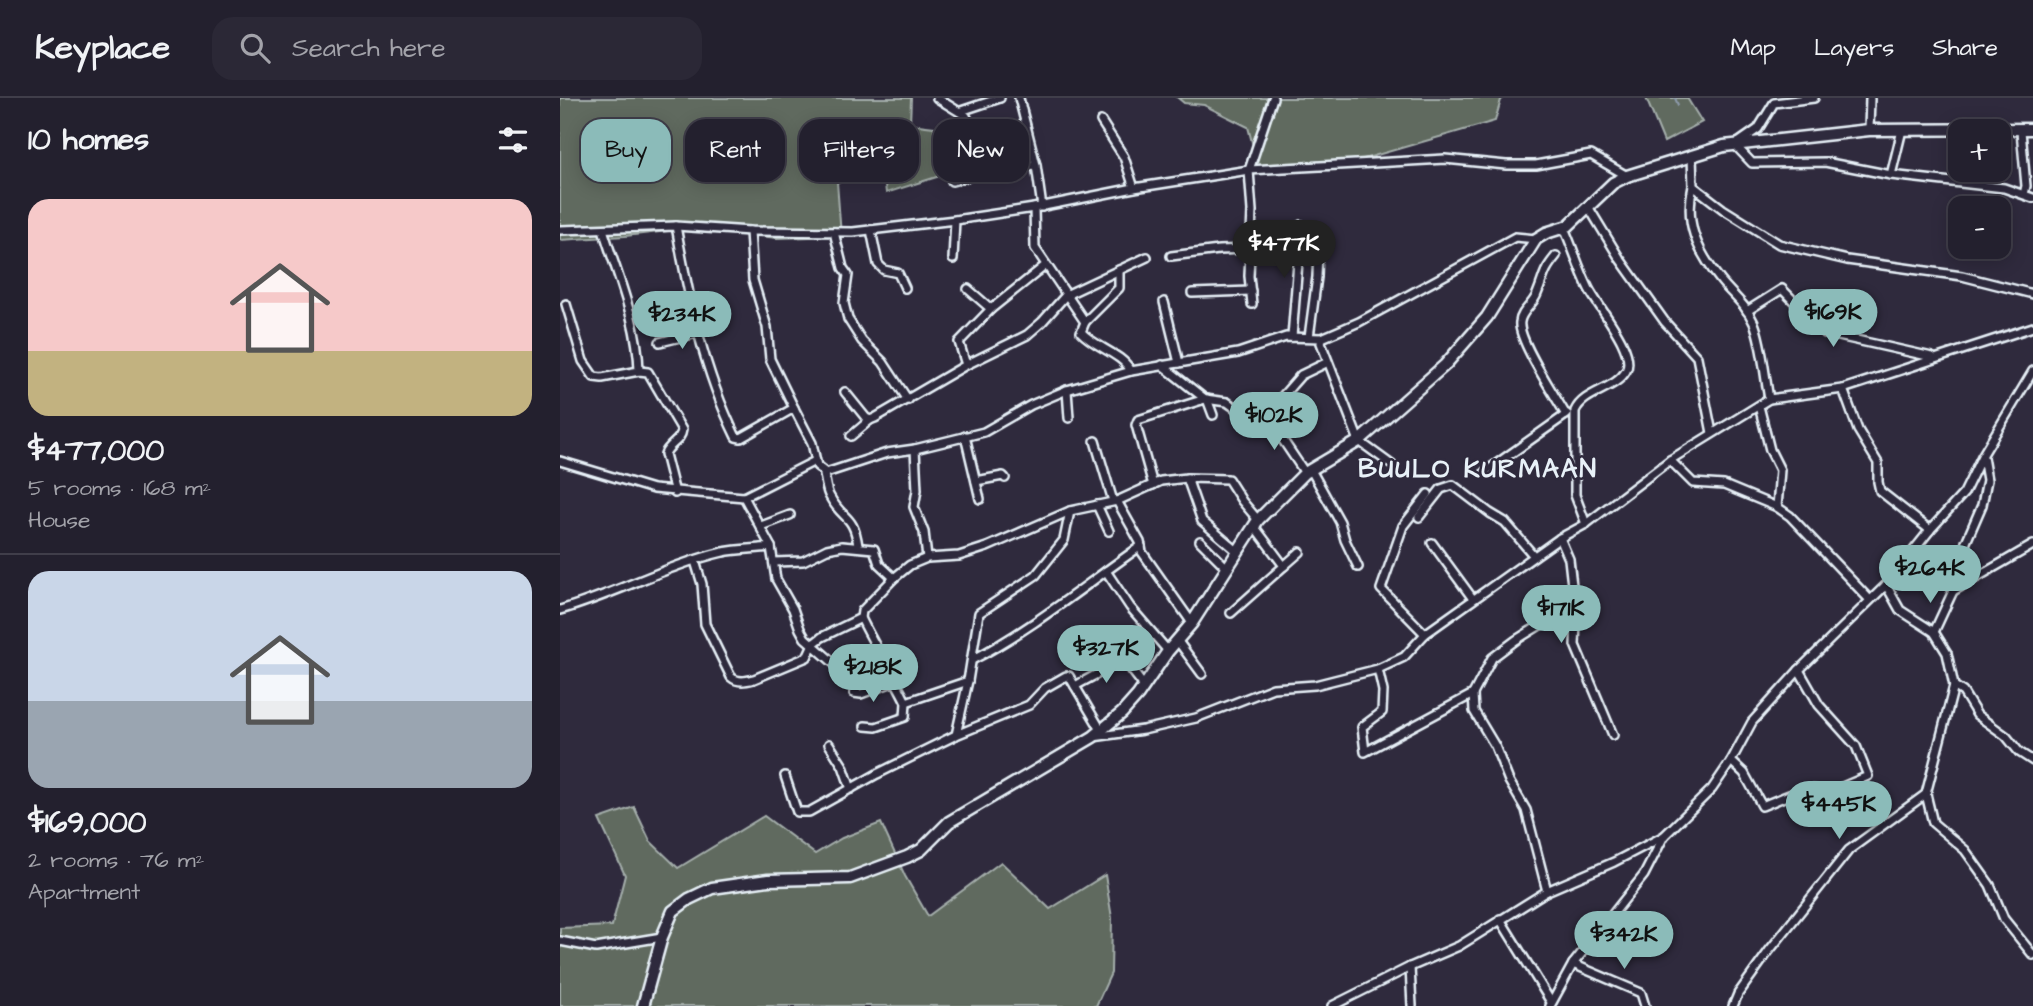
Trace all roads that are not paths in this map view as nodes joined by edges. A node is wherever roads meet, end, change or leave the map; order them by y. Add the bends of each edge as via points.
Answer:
1 (937, 98) edge
2 (1000, 98) edge
3 (1019, 98) edge
4 (1273, 98) edge
5 (1814, 98) edge
6 (1870, 98) edge
7 (1773, 100) edge
8 (961, 111) junction
9 (966, 119) edge
10 (1101, 121) dead end
11 (2033, 129) edge
12 (1868, 130) junction
13 (1902, 130) junction
14 (2021, 131) junction
15 (1735, 145) junction
16 (1692, 156) junction
17 (1036, 165) junction
18 (1029, 166) edge
19 (1249, 170) junction
20 (1891, 175) junction
21 (1627, 176) junction
22 (1693, 186) junction
23 (1134, 188) junction
24 (2028, 188) edge
25 (2033, 198) edge
26 (1038, 208) junction
27 (1589, 208) junction
28 (955, 220) junction
29 (1301, 225) dead end
30 (676, 226) junction
31 (1564, 228) junction
32 (603, 229) junction
33 (564, 230) edge
34 (871, 230) junction
35 (750, 231) junction
36 (834, 232) junction
37 (560, 239) edge
38 (1536, 239) junction
39 (1318, 247) dead end
40 (1249, 249) junction
41 (1171, 256) dead end
42 (1556, 256) dead end
43 (1147, 257) dead end
44 (953, 259) dead end
45 (1046, 265) junction
46 (1119, 270) junction
47 (905, 288) dead end
48 (968, 289) dead end
49 (1251, 291) junction
50 (1192, 293) dead end
51 (2033, 294) edge
52 (1066, 295) junction
53 (1164, 302) dead end
54 (566, 304) dead end
55 (1252, 304) dead end
56 (991, 309) junction
57 (1747, 311) junction
58 (1086, 322) junction
59 (2033, 327) edge
60 (698, 333) junction
61 (1292, 337) junction
62 (1309, 337) junction
63 (1322, 338) junction
64 (660, 342) dead end
65 (1933, 358) junction
66 (1328, 362) junction
67 (1179, 363) junction
68 (966, 365) junction
69 (1162, 365) junction
70 (639, 371) junction
71 (1131, 371) junction
72 (2033, 371) edge
73 (1843, 388) junction
74 (1067, 390) junction
75 (845, 392) dead end
76 (1205, 399) junction
77 (1769, 399) junction
78 (908, 400) junction
79 (1759, 406) junction
80 (794, 408) junction
81 (1575, 411) junction
82 (1213, 415) dead end
83 (1266, 415) junction
84 (1566, 415) junction
85 (1069, 418) dead end
86 (870, 420) junction
87 (1712, 433) junction
88 (850, 436) dead end
89 (965, 436) junction
90 (1095, 441) dead end
91 (1359, 441) junction
92 (915, 449) junction
93 (1982, 456) junction
94 (1670, 460) junction
95 (560, 461) edge
96 (815, 461) junction
97 (1392, 465) dead end
98 (1308, 472) junction
99 (1485, 472) dead end
100 (826, 473) junction
101 (1005, 478) dead end
102 (1187, 478) junction
103 (976, 481) junction
104 (1153, 485) junction
105 (676, 493) junction
106 (1428, 494) dead end
107 (744, 497) junction
108 (980, 499) dead end
109 (1115, 501) junction
110 (1097, 505) junction
111 (1777, 507) junction
112 (1070, 511) junction
113 (790, 514) dead end
114 (1419, 517) dead end
115 (1256, 523) junction
116 (1586, 524) junction
117 (761, 526) junction
118 (1930, 530) junction
119 (1109, 531) dead end
120 (1560, 538) junction
121 (1200, 541) dead end
122 (1432, 543) dead end
123 (2033, 545) edge
124 (1141, 546) junction
125 (771, 547) junction
126 (858, 547) junction
127 (1237, 551) junction
128 (1300, 552) dead end
129 (1534, 556) junction
130 (927, 558) junction
131 (695, 561) junction
132 (774, 562) junction
133 (1284, 566) junction
134 (1359, 567) dead end
135 (1227, 568) junction
136 (1106, 571) junction
137 (894, 578) junction
138 (1886, 584) junction
139 (1953, 591) junction
140 (1473, 599) junction
141 (1869, 599) junction
142 (560, 610) edge
143 (1231, 613) dead end
144 (861, 618) junction
145 (1576, 621) junction
146 (1192, 623) junction
147 (1934, 632) junction
148 (1425, 634) junction
149 (1177, 640) junction
150 (1110, 642) dead end
151 (813, 644) junction
152 (1168, 651) junction
153 (878, 654) junction
154 (972, 660) junction
155 (1123, 660) junction
156 (1378, 669) junction
157 (1799, 670) junction
158 (1202, 674) dead end
159 (896, 681) junction
160 (968, 681) junction
161 (1076, 686) junction
162 (1144, 686) junction
163 (1954, 686) junction
164 (854, 693) dead end
165 (1473, 694) junction
166 (906, 702) junction
167 (865, 726) dead end
168 (1097, 733) junction
169 (956, 735) junction
170 (1614, 735) dead end
171 (829, 744) dead end
172 (1731, 761) junction
173 (2033, 761) edge
174 (785, 776) dead end
175 (851, 789) junction
176 (1926, 794) junction
177 (1664, 836) junction
178 (1547, 891) junction
179 (1500, 919) junction
180 (662, 937) junction
181 (560, 941) edge
182 (2033, 955) edge
183 (1573, 964) junction
184 (1410, 967) junction
185 (1551, 1004) edge
186 (643, 1006) edge
187 (1332, 1006) edge
188 (1412, 1006) edge
189 (1645, 1006) edge
190 (1733, 1006) edge

1 - 8 street
2 - 8 street
3 - 17 street
4 - 19 street
5 - 7 street
6 - 12 street
7 - 15 street via 1758,129
8 - 9 street
10 - 23 street via 1124,157
11 - 14 main road
12 - 13 main road
12 - 15 main road
13 - 14 main road
13 - 20 street
14 - 24 street
15 - 16 main road
15 - 20 street via 1752,163 1825,162
16 - 21 main road
16 - 22 street
17 - 18 street
17 - 26 street
19 - 21 street via 1445,159 1536,165 1591,155
19 - 23 street
19 - 40 street
20 - 24 street
21 - 27 main road
22 - 51 street via 1779,244 1847,260 1962,276
22 - 57 street via 1688,204 1695,243
23 - 26 street
24 - 25 street
26 - 28 street
26 - 45 street via 1035,248
27 - 31 main road
27 - 87 street via 1665,322 1697,356
28 - 34 street
28 - 44 street
29 - 61 street
30 - 32 street
30 - 35 street
30 - 60 street
31 - 38 main road
31 - 81 street via 1628,361 1618,380
32 - 33 street
32 - 70 street via 628,305
33 - 37 street
34 - 36 street
34 - 47 street via 878,264 898,273
35 - 36 street
35 - 80 street via 753,280 767,327 770,359
36 - 78 street via 848,275 844,303 848,319
38 - 63 street via 1515,237
38 - 91 main road via 1473,336
39 - 62 street
40 - 41 street
40 - 49 street
42 - 84 street via 1519,326
43 - 46 street
45 - 52 street
45 - 56 street
46 - 52 street
46 - 58 street via 1119,288
48 - 56 street
49 - 50 street
49 - 55 street
52 - 58 street
52 - 68 street via 1027,335
53 - 67 street
54 - 70 street via 583,361 594,377
56 - 68 street via 959,342
57 - 65 street via 1782,289 1825,333
57 - 77 street via 1755,326
58 - 71 street via 1083,334 1126,362
59 - 65 street
60 - 64 street
60 - 80 street via 716,393 736,437
61 - 62 street
61 - 67 street
62 - 63 street
63 - 66 street
65 - 73 street
66 - 83 street via 1301,375
66 - 91 street
67 - 69 street
68 - 78 street
69 - 71 street
69 - 76 street
70 - 105 street via 649,372 682,430 665,454
71 - 74 street
72 - 93 street
73 - 77 street
73 - 118 street via 1858,430 1878,463 1880,491
74 - 85 street
74 - 89 street via 984,432
75 - 86 street
76 - 82 street
76 - 83 street via 1227,401 1251,419
76 - 104 street via 1138,420
77 - 79 street
78 - 86 street
79 - 87 street
79 - 111 street via 1780,470
80 - 96 street via 812,443
81 - 84 street
81 - 116 street via 1575,495
83 - 98 street
84 - 99 street
86 - 88 street
87 - 94 street
89 - 92 street
89 - 103 street
90 - 109 street
91 - 97 street
91 - 98 main road
92 - 100 street
92 - 130 street via 915,507
93 - 118 street via 1964,493
93 - 139 street via 1987,480 1982,505
94 - 111 street via 1693,483 1724,485
94 - 116 street
95 - 105 street
96 - 100 street
96 - 107 street
98 - 115 main road
98 - 134 street via 1340,522
100 - 126 street via 827,492 852,522
101 - 103 street
102 - 104 street
102 - 115 street via 1228,480
102 - 127 street via 1202,521
103 - 108 street
104 - 109 street
105 - 107 street
106 - 148 street via 1403,526 1381,589
107 - 117 street
109 - 110 street
109 - 124 street
110 - 112 street
110 - 119 street
111 - 141 street
112 - 130 street via 959,556
112 - 154 street via 1064,540 1037,575 979,612
113 - 117 street
114 - 129 street via 1441,489 1453,485 1505,522
115 - 127 main road
115 - 133 street
116 - 120 street
117 - 125 street
118 - 138 street
120 - 129 street
120 - 145 street via 1569,559
121 - 135 street
122 - 140 street
123 - 139 street
124 - 136 street
124 - 146 street
125 - 131 street via 724,552
125 - 132 street
126 - 132 street via 827,549 803,561
126 - 137 street via 874,549 879,564
127 - 135 main road
128 - 133 street
129 - 140 street
130 - 137 street
131 - 142 street
131 - 151 street via 705,624 735,680 754,679 807,657
132 - 151 street via 780,590 805,638
133 - 143 street
135 - 146 main road
136 - 152 street
136 - 154 street via 1036,624
137 - 144 street via 862,611
138 - 141 street
138 - 147 street via 1900,610
139 - 147 street
140 - 148 street
141 - 157 street
144 - 151 street
144 - 153 street
145 - 165 street via 1550,619 1516,640 1492,658
145 - 170 street via 1575,645
146 - 149 main road
147 - 163 street via 1947,653
148 - 156 street via 1404,657
149 - 152 main road
149 - 158 street
150 - 155 street
151 - 153 street via 836,665
152 - 162 main road
153 - 159 street
154 - 160 street
155 - 161 street
155 - 162 street
156 - 165 street via 1382,712 1362,727 1365,752
156 - 168 street via 1315,685 1273,688 1196,718 1143,730
157 - 172 street via 1752,722
157 - 172 street via 1819,705 1856,746 1868,776 1833,791 1804,789 1762,806 1744,773
159 - 164 street
159 - 166 street
160 - 166 street
160 - 169 street
161 - 168 street
161 - 169 street via 1064,676 1029,705
162 - 168 main road via 1122,713
163 - 173 street via 1977,715
163 - 176 street
165 - 178 street via 1474,711 1526,810
166 - 167 street via 905,717 873,728
168 - 180 main road via 949,822 921,850 907,857 850,878 768,880 712,888 673,911
169 - 175 street
171 - 175 street via 844,766
172 - 177 street via 1712,789
174 - 175 street via 800,814
176 - 182 street via 1933,823 1965,850 1990,885 2004,919
176 - 190 street via 1849,850 1769,951
177 - 178 street
177 - 183 street via 1644,875
178 - 179 street
179 - 184 street via 1459,946
179 - 185 street
180 - 181 street via 596,948
180 - 186 main road
183 - 185 street
183 - 189 street via 1641,993
184 - 187 street
184 - 188 street

